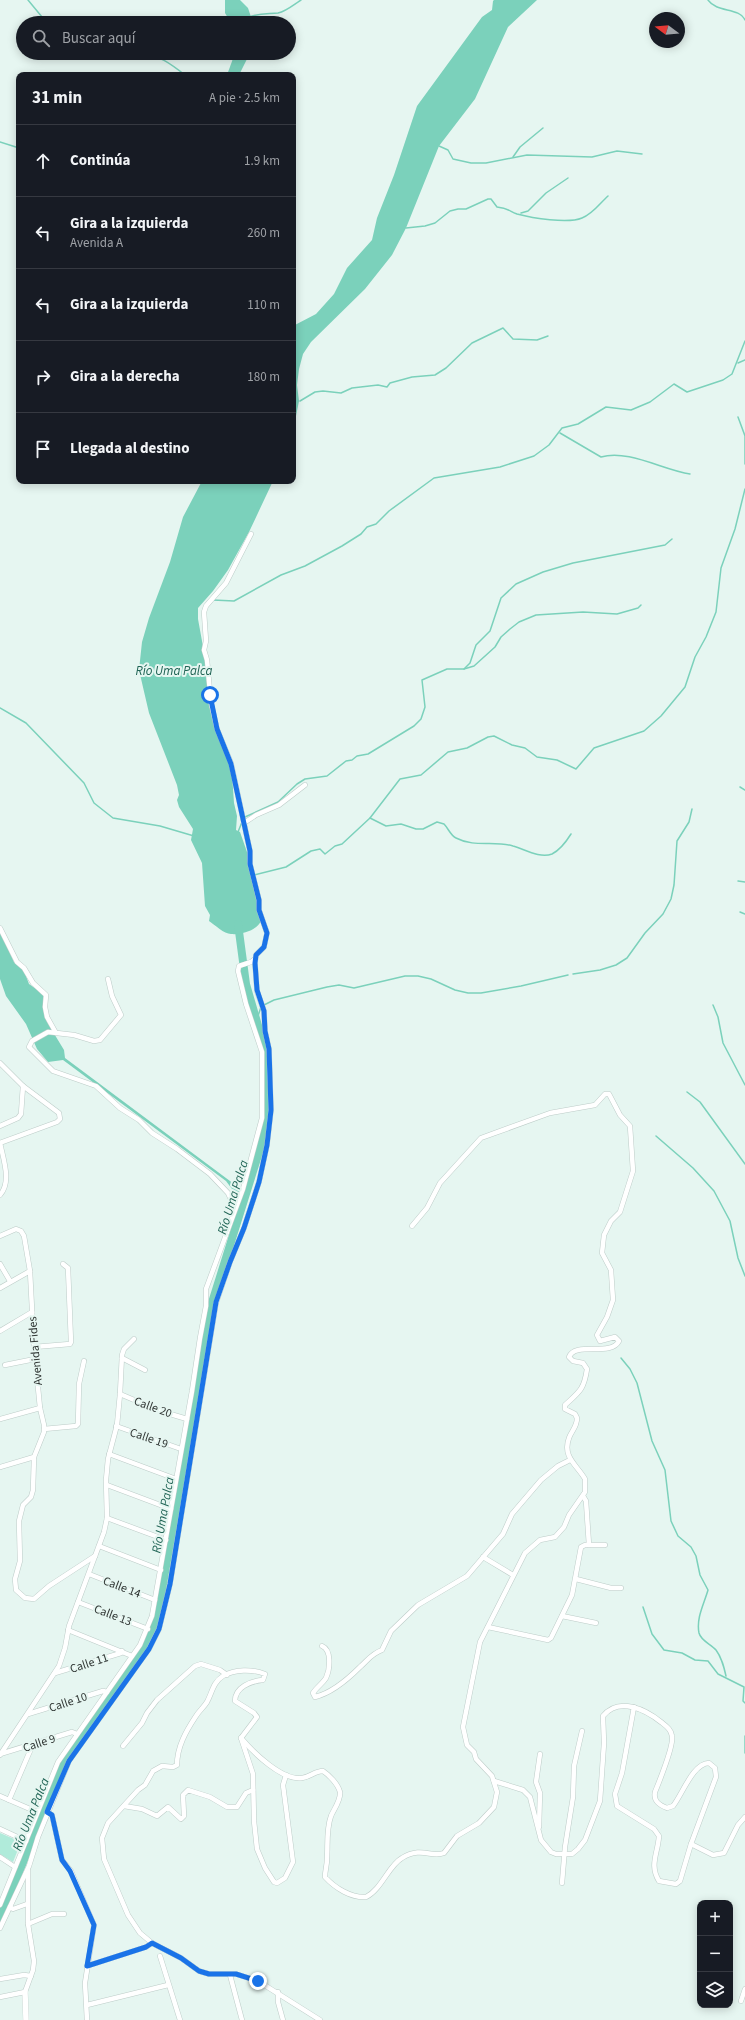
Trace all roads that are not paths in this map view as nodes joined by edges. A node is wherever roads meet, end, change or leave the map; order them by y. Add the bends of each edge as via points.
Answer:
1 (251, 534) dead end
2 (305, 785) dead end
3 (244, 823) junction
4 (0, 928) edge
5 (255, 959) junction
6 (108, 979) dead end
7 (56, 1033) junction
8 (0, 1063) edge
9 (23, 1086) junction
10 (0, 1126) edge
11 (0, 1143) edge
12 (0, 1195) edge
13 (235, 1210) junction
14 (412, 1226) dead end
15 (0, 1236) edge
16 (0, 1264) edge
17 (63, 1264) dead end
18 (30, 1271) junction
19 (10, 1281) junction
20 (0, 1288) edge
21 (32, 1312) junction
22 (0, 1331) edge
23 (134, 1339) dead end
24 (34, 1347) junction
25 (122, 1358) junction
26 (36, 1359) junction
27 (84, 1361) dead end
28 (5, 1365) dead end
29 (145, 1370) dead end
30 (120, 1394) junction
31 (40, 1408) junction
32 (0, 1419) edge
33 (187, 1419) junction
34 (116, 1426) junction
35 (44, 1429) junction
36 (181, 1449) junction
37 (109, 1454) junction
38 (34, 1457) junction
39 (570, 1460) junction
40 (0, 1467) edge
41 (176, 1479) junction
42 (107, 1485) junction
43 (583, 1496) junction
44 (171, 1509) junction
45 (107, 1518) junction
46 (166, 1540) junction
47 (589, 1545) junction
48 (605, 1545) dead end
49 (99, 1546) junction
50 (95, 1556) junction
51 (482, 1557) junction
52 (161, 1570) junction
53 (89, 1574) junction
54 (514, 1575) junction
55 (576, 1579) junction
56 (621, 1588) dead end
57 (156, 1600) junction
58 (78, 1602) junction
59 (562, 1616) junction
60 (596, 1623) dead end
61 (488, 1627) junction
62 (148, 1629) junction
63 (68, 1630) junction
64 (322, 1646) dead end
65 (122, 1651) junction
66 (132, 1656) junction
67 (55, 1673) junction
68 (227, 1675) junction
69 (107, 1692) junction
70 (634, 1707) junction
71 (28, 1714) junction
72 (582, 1730) dead end
73 (77, 1734) junction
74 (241, 1738) junction
75 (29, 1746) junction
76 (123, 1746) dead end
77 (540, 1754) dead end
78 (0, 1755) edge
79 (286, 1775) junction
80 (494, 1780) junction
81 (253, 1790) junction
82 (0, 1796) edge
83 (10, 1800) junction
84 (124, 1806) junction
85 (38, 1812) junction
86 (47, 1812) junction
87 (745, 1816) edge
88 (0, 1829) edge
89 (538, 1835) junction
90 (26, 1841) junction
91 (691, 1844) junction
92 (564, 1854) junction
93 (0, 1857) edge
94 (29, 1866) junction
95 (15, 1867) junction
96 (562, 1883) dead end
97 (2, 1894) edge
98 (27, 1904) junction
99 (0, 1905) edge
100 (10, 1907) junction
101 (64, 1914) dead end
102 (28, 1924) junction
103 (0, 1928) edge
104 (152, 1943) junction
105 (160, 1956) dead end
106 (87, 1966) junction
107 (230, 1975) junction
108 (30, 1976) junction
109 (0, 1979) edge
110 (168, 1985) junction
111 (745, 1989) edge
112 (25, 1992) junction
113 (278, 1992) junction
114 (0, 1997) edge
115 (741, 2001) dead end
116 (87, 2005) junction
117 (26, 2020) edge
118 (87, 2020) edge
119 (180, 2020) edge
120 (242, 2020) edge
121 (283, 2020) edge
122 (320, 2020) edge

1 - 3 street via 226,583 206,606 204,612 204,650 211,703 217,729 231,764
2 - 3 street via 279,805
3 - 5 street via 259,910 267,933 264,947
4 - 7 street via 17,962 46,995 47,1017
5 - 13 street via 238,966 238,971 262,1052 262,1118 250,1170
5 - 86 street via 257,990 264,1011 270,1058 271,1110 267,1145 259,1182 216,1302 170,1584 159,1629 149,1649 69,1761
6 - 7 street via 112,996 121,1015 107,1034 97,1041
7 - 13 street via 44,1033 32,1041 29,1047 53,1071 100,1089 152,1133 210,1174 228,1192
8 - 9 street
9 - 10 street via 21,1114
9 - 11 street via 59,1113 60,1119
11 - 12 street via 6,1180 4,1191
13 - 33 street via 206,1289 206,1306
14 - 39 street via 428,1208 440,1183 481,1138 550,1113 595,1105 605,1094 609,1094 620,1115 628,1122 632,1132 632,1172 620,1212 611,1221 604,1235 602,1253 611,1270 613,1300 597,1335 600,1341 614,1337 619,1341 609,1348 590,1348 570,1354 570,1359 583,1363 587,1369 584,1385 576,1397 565,1405 565,1409 577,1418 575,1430 568,1442
15 - 18 street, Avenida Fides via 16,1229 22,1232
16 - 19 street
17 - 24 street via 68,1268 71,1342
18 - 19 street
18 - 21 street, Avenida Fides
19 - 20 street
21 - 22 street
21 - 24 street, Avenida Fides
23 - 25 street via 124,1349
24 - 26 street, Avenida Fides
25 - 29 street
25 - 30 street
26 - 28 street
26 - 31 street, Avenida Fides
27 - 35 street via 79,1384 78,1424
30 - 33 street, Calle 20
30 - 34 street
31 - 32 street
31 - 35 street, Avenida Fides
33 - 36 street
34 - 36 street, Calle 19
34 - 37 street
35 - 38 street
36 - 41 street
37 - 41 street
37 - 42 street
38 - 40 street
38 - 50 street via 34,1490 23,1505 19,1521 20,1561 15,1579 16,1590 25,1598 34,1599
39 - 43 street via 586,1479
39 - 51 street via 541,1480 512,1514 503,1534
41 - 44 street
42 - 44 street
42 - 45 street
43 - 47 street via 586,1501
43 - 54 street via 558,1534 540,1540 525,1553
44 - 46 street
45 - 46 street
45 - 49 street
46 - 52 street
47 - 48 street
47 - 55 street via 581,1547
49 - 50 street
49 - 52 street
50 - 53 street
51 - 54 street
51 - 64 street via 467,1576 418,1605 391,1631 382,1650 372,1654 361,1667 336,1687 315,1697 313,1693 326,1677 328,1668 327,1649
52 - 57 street
53 - 57 street, Calle 14
53 - 58 street
54 - 61 street
55 - 56 street
55 - 59 street
57 - 62 street
58 - 62 street, Calle 13
58 - 63 street
59 - 60 street
59 - 61 street via 551,1638 546,1641
61 - 80 street via 477,1653 470,1702 463,1728 467,1745
62 - 66 street
63 - 65 street
63 - 67 street via 65,1648
65 - 66 street
65 - 67 street, Calle 11
66 - 69 street
67 - 71 street
68 - 74 street via 244,1670 265,1674 263,1680 244,1685 237,1692 235,1701 257,1717
68 - 76 street via 201,1664 195,1666 157,1700
68 - 84 street via 216,1682 207,1702 196,1716 179,1747 177,1764 173,1767 157,1767
69 - 71 street, Calle 10 via 103,1691
69 - 73 street
70 - 91 street via 622,1773 614,1800 617,1806 654,1829 659,1836 654,1859 654,1873 659,1881 676,1884 680,1881
70 - 91 street via 655,1717 672,1734 671,1747 654,1796 658,1804 667,1808 673,1806 702,1764 709,1763 715,1768 716,1777
70 - 92 street via 617,1707 603,1716 600,1801 585,1840 572,1854
71 - 78 street
72 - 92 street via 574,1766 573,1797
73 - 75 street, Calle 9 via 72,1732
73 - 85 street via 58,1762
74 - 79 street via 262,1758
74 - 81 street via 253,1774
75 - 78 street, Calle 9
75 - 83 street via 30,1751
77 - 89 street via 536,1782 540,1797
79 - 80 street via 302,1778 323,1771 337,1786 340,1792 328,1827 324,1877 334,1887 362,1897 370,1895 402,1858 418,1851 442,1854 457,1836 479,1823 494,1807 497,1792
79 - 81 street via 283,1785 293,1862 284,1878 277,1883 265,1868 257,1849
80 - 89 street via 515,1786 530,1797
81 - 84 street via 246,1793 237,1807 229,1807 188,1790 183,1795 184,1816 181,1819 168,1807 162,1814 155,1816 142,1809
82 - 83 street
83 - 85 street
84 - 104 street via 108,1823 102,1838 102,1854 128,1915 140,1933
85 - 90 street
86 - 94 street
86 - 106 street via 52,1815 62,1860 70,1871 94,1925
87 - 91 street via 724,1853 712,1855
88 - 90 street
89 - 92 street via 551,1852
90 - 95 street
92 - 96 street
93 - 95 street
94 - 98 street
94 - 100 street
95 - 97 street
97 - 99 street
98 - 100 street
98 - 102 street
100 - 103 street
101 - 102 street via 52,1914
102 - 108 street via 34,1961
104 - 106 street
104 - 107 street via 199,1971
105 - 110 street
106 - 116 street via 84,1984
107 - 113 street via 236,1974 258,1981
107 - 120 street
108 - 109 street via 24,1974
108 - 112 street
110 - 116 street
110 - 119 street
111 - 115 street
112 - 114 street
112 - 117 main road
113 - 121 street
113 - 122 street
116 - 118 street

